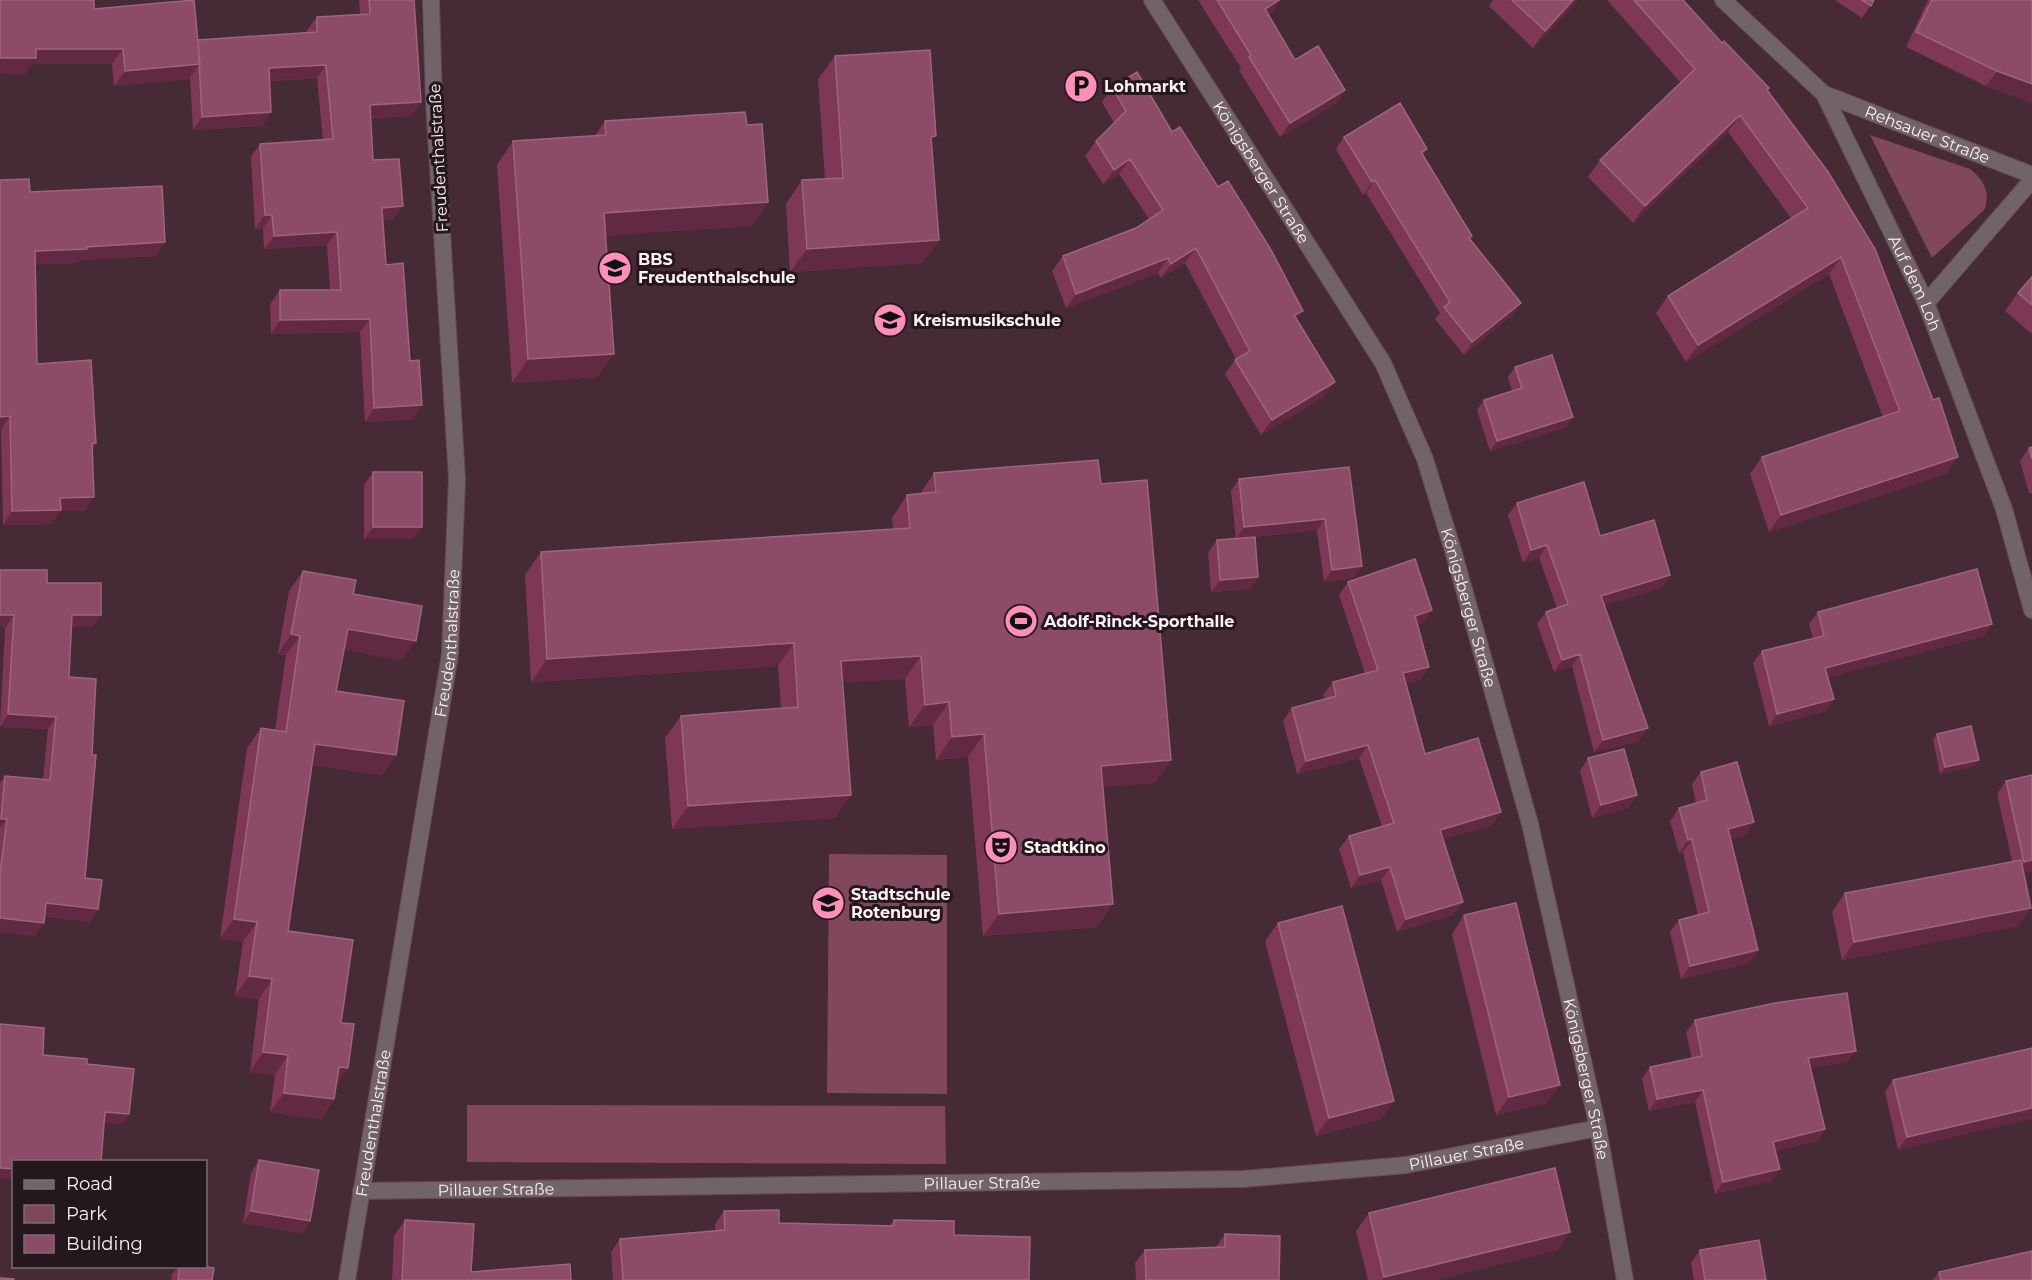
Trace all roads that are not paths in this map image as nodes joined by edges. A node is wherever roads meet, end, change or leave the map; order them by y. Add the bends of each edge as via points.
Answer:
1 (431, 0) edge
2 (1152, 0) edge
3 (1723, 0) edge
4 (1824, 94) junction
5 (2032, 175) edge
6 (2032, 180) edge
7 (1926, 303) junction
8 (2032, 610) edge
9 (1598, 1128) junction
10 (361, 1191) junction
11 (347, 1280) edge
12 (1625, 1280) edge

1 - 10 street, Freudenthalstraße via 457,479 450,654
2 - 9 street, Königsberger Straße via 1383,363 1425,459 1530,824
3 - 4 street, Auf dem Loh
4 - 5 street, Rehsauer Straße
4 - 7 street, Auf dem Loh
6 - 7 street
7 - 8 street, Auf dem Loh via 2004,509
9 - 10 street, Pillauer Straße via 1406,1165 1243,1179
9 - 12 street, Königsberger Straße
10 - 11 street, Freudenthalstraße

